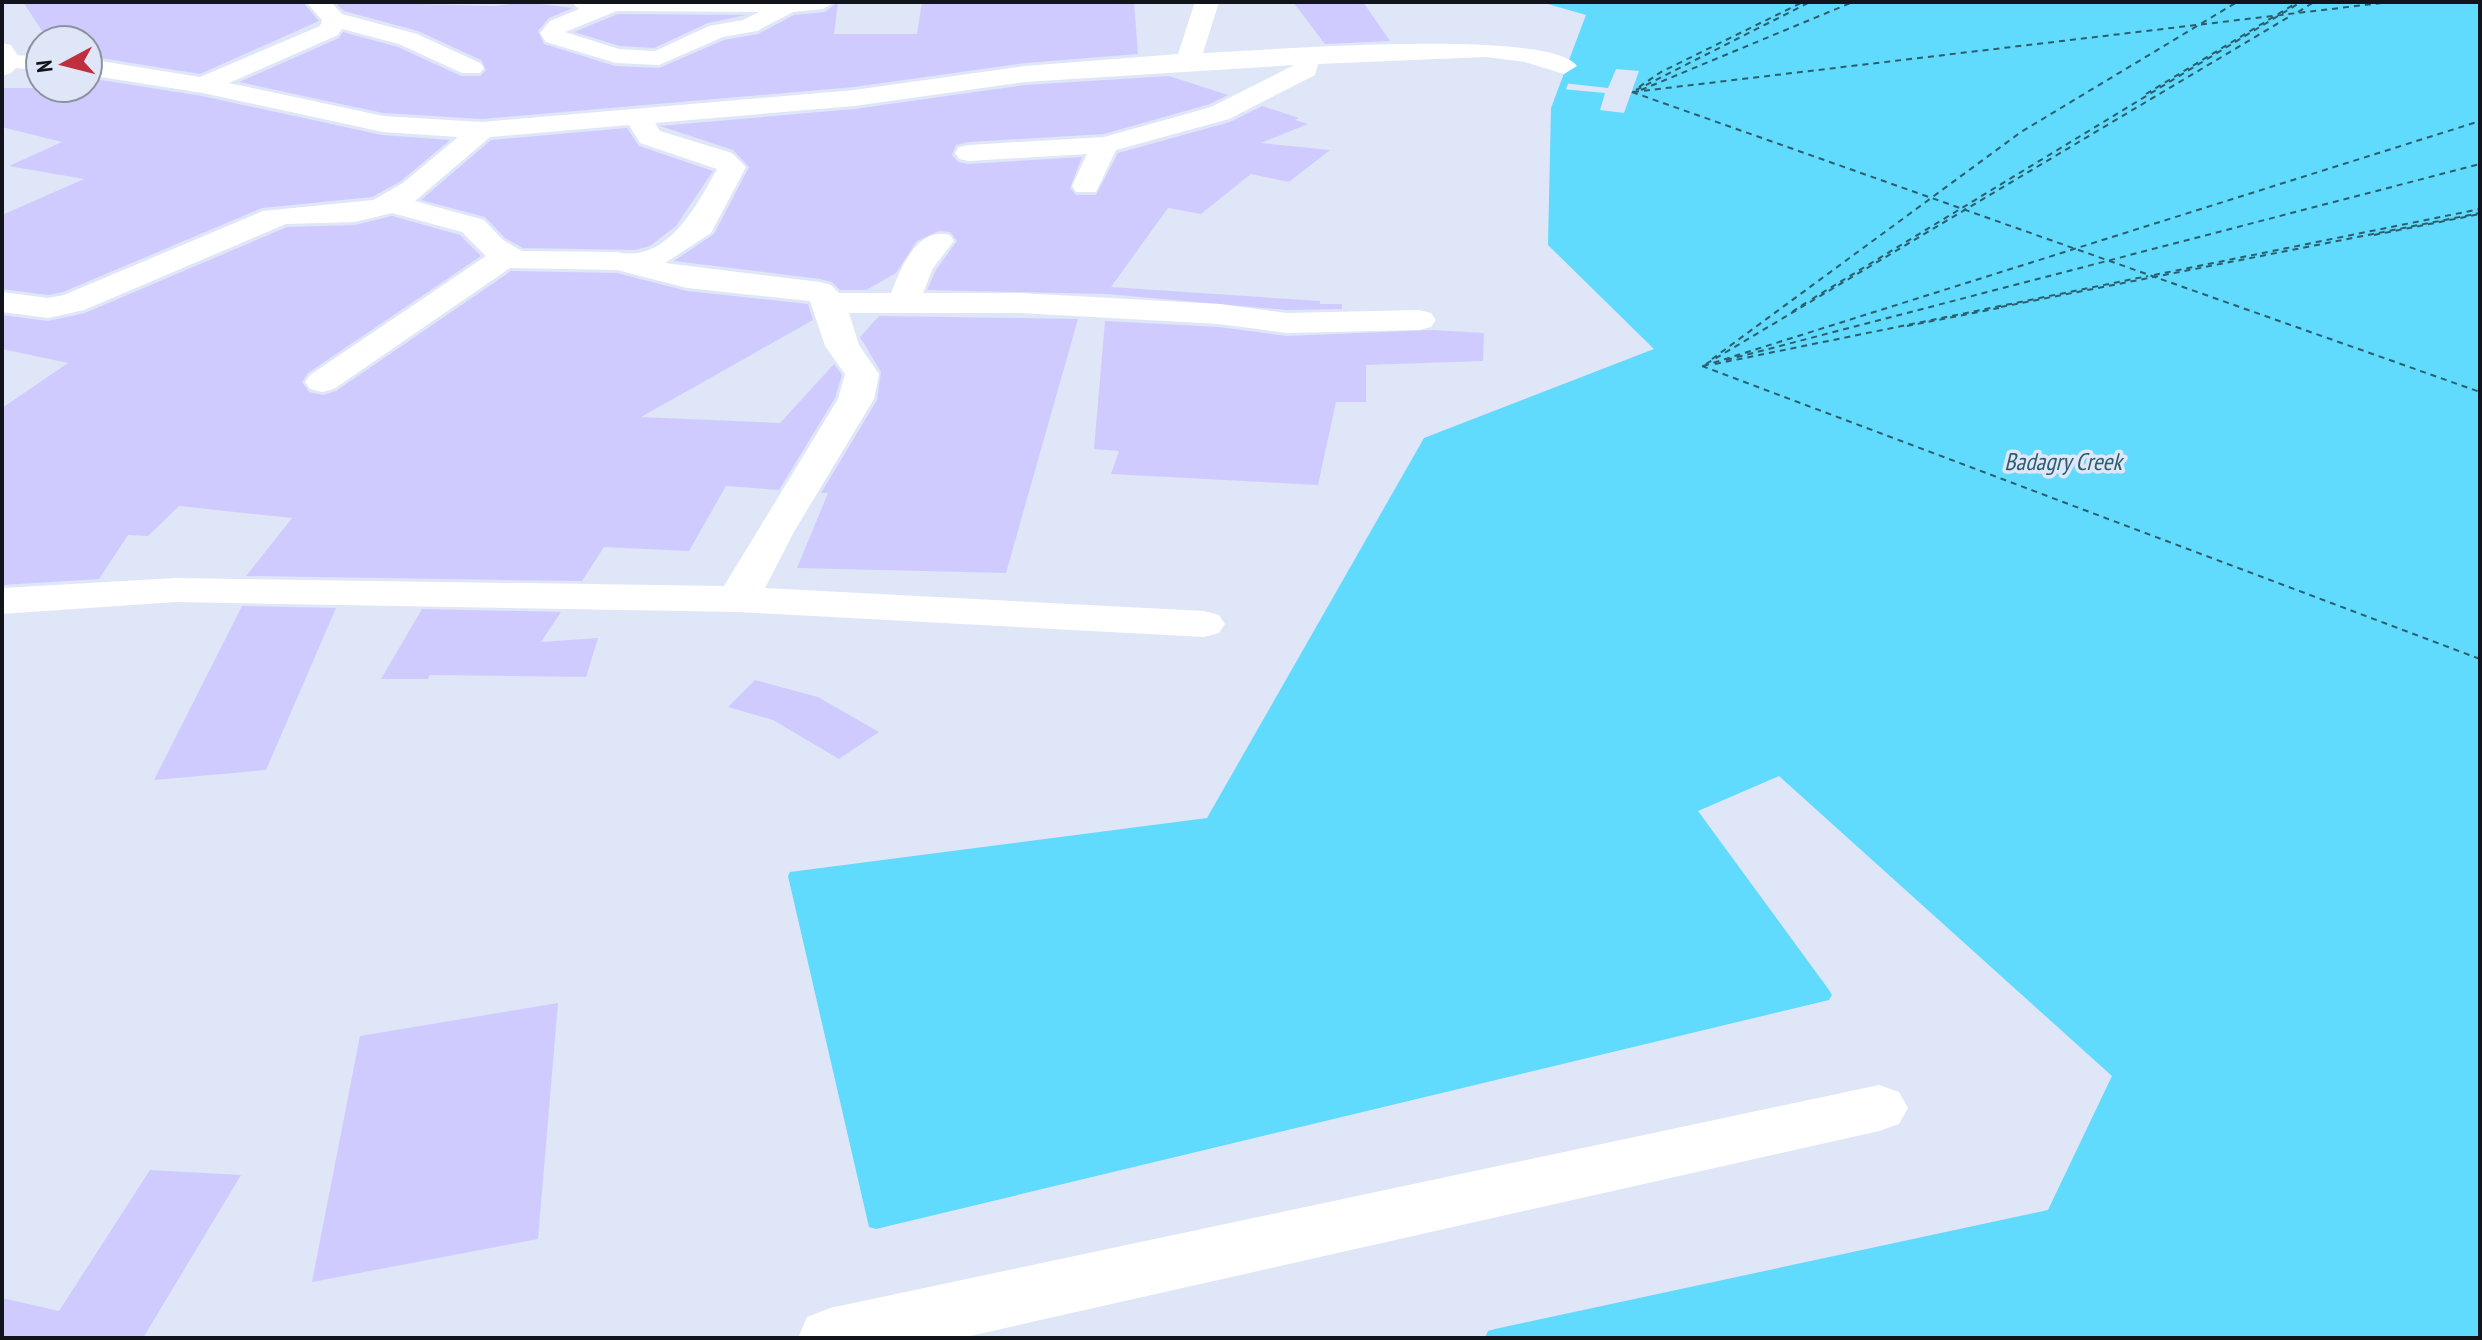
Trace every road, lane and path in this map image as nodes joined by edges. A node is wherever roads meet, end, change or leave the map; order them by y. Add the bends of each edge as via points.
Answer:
1 (570, 2) edge
2 (823, 2) edge
3 (1207, 2) edge
4 (611, 5) junction
5 (785, 7) junction
6 (326, 10) edge
7 (1306, 56) junction
8 (1188, 61) junction
9 (1564, 66) dead end
10 (471, 68) dead end
11 (104, 70) edge
12 (203, 85) junction
13 (504, 101) dead end
14 (640, 117) junction
15 (544, 125) junction
16 (482, 130) junction
17 (1105, 145) junction
18 (969, 153) dead end
19 (1086, 186) dead end
20 (389, 203) junction
21 (939, 241) dead end
22 (505, 257) junction
23 (634, 266) junction
24 (2, 302) edge
25 (904, 302) junction
26 (830, 303) junction
27 (1419, 320) dead end
28 (322, 382) dead end
29 (738, 599) junction
30 (2, 601) edge
31 (1204, 624) dead end
32 (1879, 1108) dead end
33 (830, 1338) edge

1 - 4 street
2 - 5 street
3 - 8 street
4 - 5 street
4 - 5 street via 552,33 616,56 659,58 717,31 749,26
6 - 10 street
6 - 12 street via 330,30
7 - 8 street
7 - 9 street via 1486,50
7 - 17 street via 1306,70 1220,113
8 - 14 street
11 - 12 street
12 - 16 street via 383,124
13 - 15 street via 544,103
14 - 15 street
14 - 23 street via 650,137 722,159 732,167 700,227
15 - 16 street
16 - 20 street
17 - 18 street
17 - 19 street
20 - 22 street via 473,226
20 - 24 street via 368,211 274,217 60,306
21 - 25 street via 918,266
22 - 23 street
22 - 28 street
23 - 26 street via 687,278 820,292
25 - 26 street
25 - 27 street via 1147,309 1287,323
26 - 29 street via 842,346 862,374 856,399
29 - 30 street via 176,590
29 - 31 street
32 - 33 street

